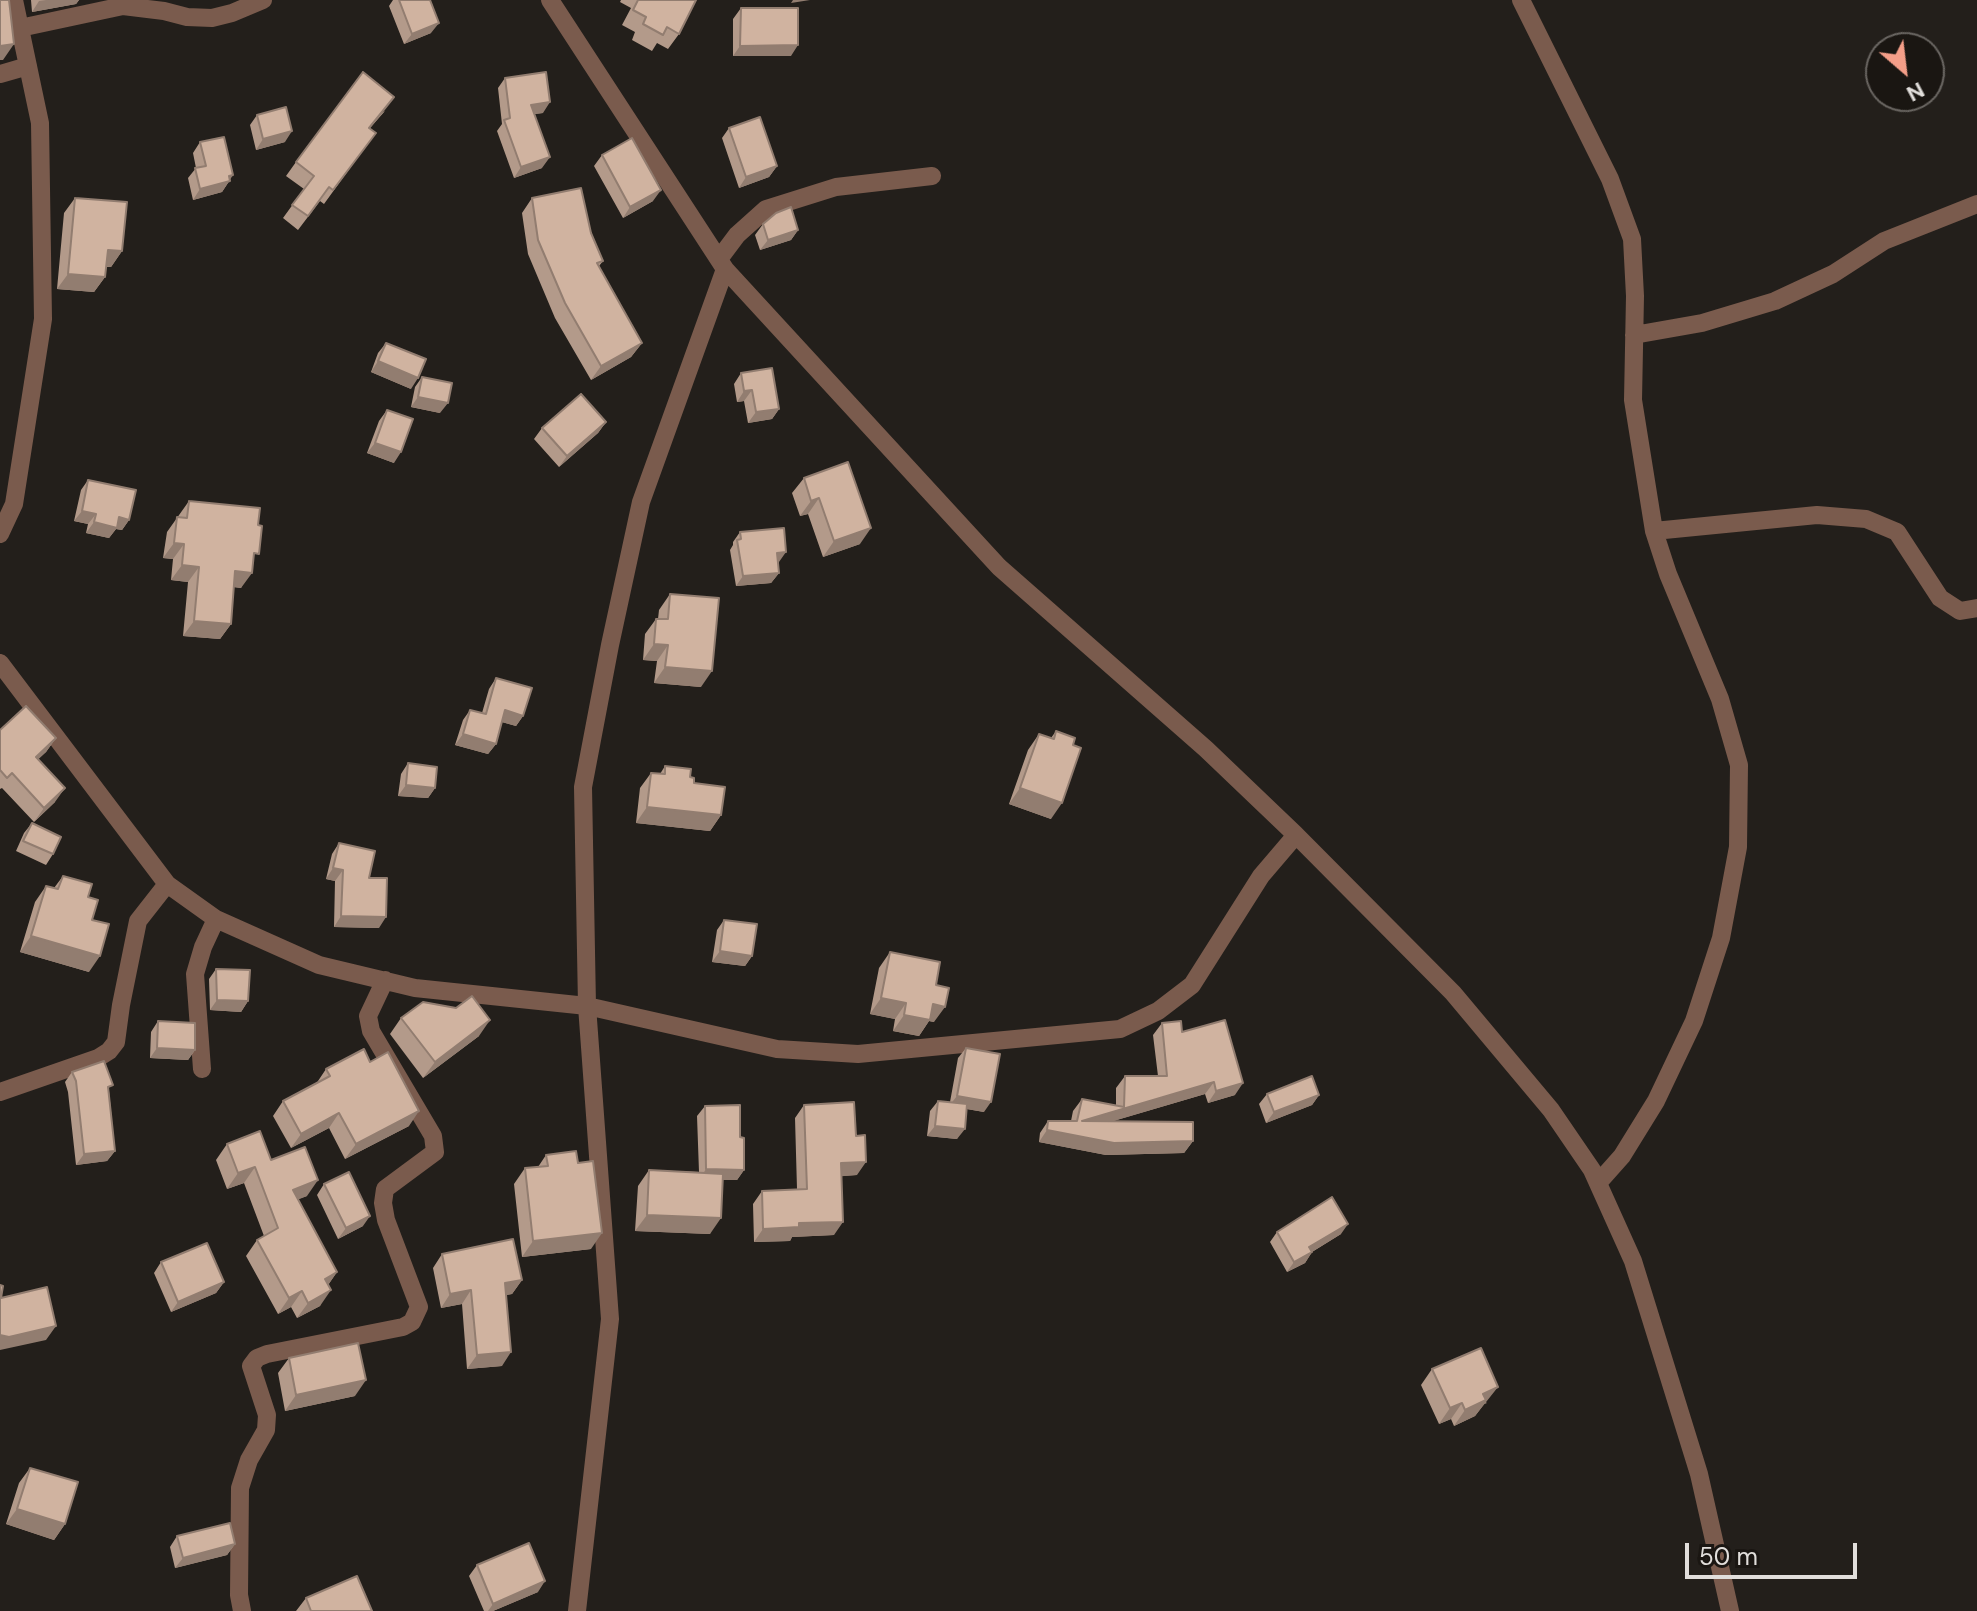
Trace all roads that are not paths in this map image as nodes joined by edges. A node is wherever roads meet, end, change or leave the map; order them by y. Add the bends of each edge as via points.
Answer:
1 (14, 0) edge
2 (263, 0) edge
3 (550, 0) edge
4 (1521, 0) edge
5 (20, 28) junction
6 (28, 66) junction
7 (0, 74) edge
8 (932, 176) dead end
9 (1977, 204) edge
10 (722, 264) junction
11 (1634, 335) junction
12 (1654, 531) junction
13 (0, 534) edge
14 (1977, 608) edge
15 (0, 663) edge
16 (1296, 835) junction
17 (167, 884) junction
18 (216, 919) junction
19 (385, 980) junction
20 (587, 1006) junction
21 (202, 1069) dead end
22 (0, 1092) edge
23 (1598, 1183) junction
24 (242, 1611) edge
25 (577, 1611) edge
26 (1730, 1611) edge

1 - 5 street
2 - 5 street via 212,18 123,6
3 - 10 street
4 - 11 street via 1610,179 1632,239
5 - 6 street
6 - 7 street
6 - 13 street via 40,123 43,319 14,504
8 - 10 street via 836,187 766,209 737,235
9 - 11 street via 1884,241 1833,274 1775,301 1702,323
10 - 16 street via 999,567
10 - 20 street via 641,502 583,787
11 - 12 street via 1633,400
12 - 14 street via 1817,515 1866,519 1897,532 1940,598 1960,611
12 - 23 street via 1720,699 1739,765 1738,847 1721,938 1694,1021 1656,1101 1622,1156
15 - 17 street
16 - 20 street via 1261,876 1192,985 1158,1011 1120,1029 858,1054 777,1049
16 - 23 street via 1507,1055
17 - 18 street
17 - 22 street via 138,921 116,1042 109,1051
18 - 19 street via 319,965
18 - 21 street via 195,974
19 - 20 street via 415,988
19 - 24 street via 368,1016 371,1031 433,1136 435,1152 385,1189 383,1203 419,1307 403,1327 267,1354 251,1366 267,1415 266,1430 240,1488
20 - 25 street via 610,1319
23 - 26 street via 1633,1261 1655,1330 1699,1474

